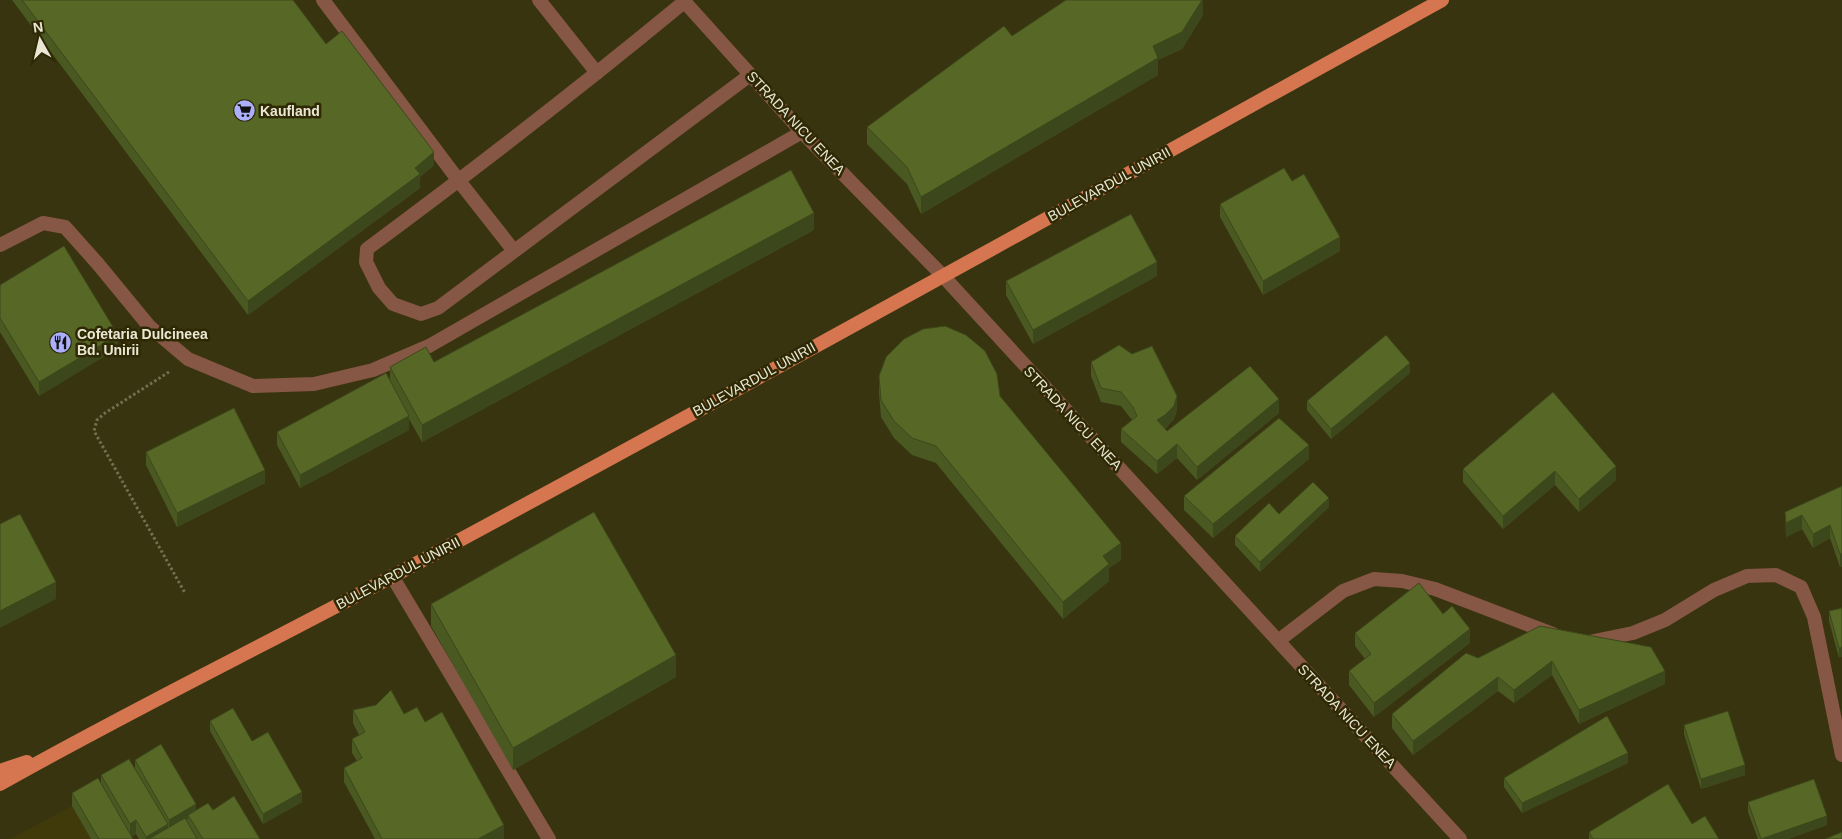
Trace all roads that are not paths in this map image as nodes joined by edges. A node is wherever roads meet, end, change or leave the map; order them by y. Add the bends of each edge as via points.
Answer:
1 (323, 0) edge
2 (540, 0) edge
3 (1442, 0) edge
4 (684, 1) edge
5 (597, 73) junction
6 (750, 75) junction
7 (802, 132) junction
8 (459, 181) junction
9 (0, 245) edge
10 (514, 251) junction
11 (943, 276) junction
12 (392, 576) junction
13 (1278, 641) junction
14 (60, 750) junction
15 (1842, 755) edge
16 (0, 771) edge
17 (0, 784) edge
18 (549, 839) edge
19 (1460, 839) edge

1 - 8 street
2 - 5 street
3 - 11 main road, BULEVARDUL UNIRII
4 - 5 street
4 - 6 street, STRADA NICU ENEA
5 - 8 street
6 - 7 street, STRADA NICU ENEA
6 - 10 street
7 - 9 street via 429,346 373,370 314,384 253,386 188,359 149,326 64,227 44,223
7 - 11 street, STRADA NICU ENEA
8 - 10 street
8 - 10 street via 367,250 366,262 379,288 393,304 421,314 438,308
11 - 12 main road, BULEVARDUL UNIRII
11 - 13 street, STRADA NICU ENEA
12 - 14 main road, BULEVARDUL UNIRII
12 - 18 street
13 - 15 street via 1343,591 1374,579 1402,581 1435,589 1590,642 1633,633 1665,620 1714,590 1747,576 1776,575 1801,587 1814,617
13 - 19 street, STRADA NICU ENEA
14 - 16 main road, BULEVARDUL UNIRII
14 - 17 main road, BULEVARDUL UNIRII

